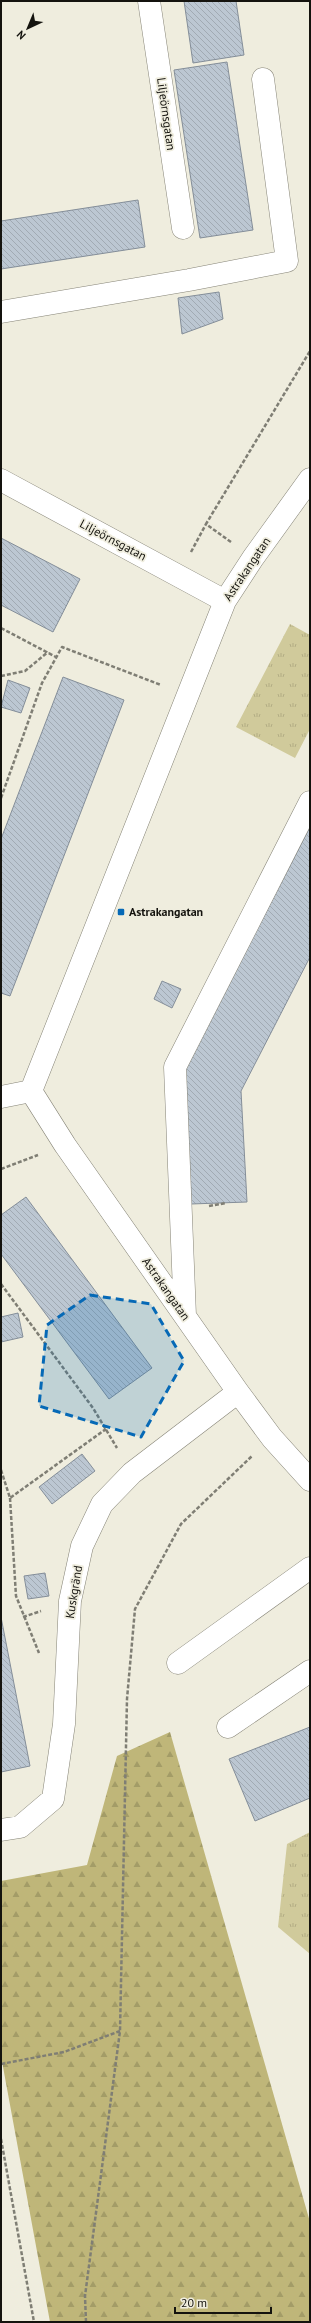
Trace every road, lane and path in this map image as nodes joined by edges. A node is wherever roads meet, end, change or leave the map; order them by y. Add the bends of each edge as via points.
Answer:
1 (149, 1) edge
2 (263, 79) dead end
3 (183, 228) dead end
4 (1, 312) edge
5 (310, 351) edge
6 (310, 479) edge
7 (1, 480) edge
8 (253, 558) junction
9 (225, 601) junction
10 (1, 628) edge
11 (48, 652) junction
12 (56, 657) junction
13 (1, 676) edge
14 (188, 695) junction
15 (1, 798) edge
16 (310, 802) edge
17 (31, 1091) junction
18 (1, 1097) edge
19 (65, 1145) junction
20 (1, 1169) edge
21 (1, 1284) edge
22 (185, 1316) junction
23 (238, 1392) junction
24 (106, 1429) junction
25 (272, 1438) junction
26 (1, 1470) edge
27 (132, 1473) junction
28 (310, 1480) edge
29 (10, 1498) junction
30 (310, 1568) edge
31 (42, 1660) dead end
32 (178, 1663) dead end
33 (310, 1671) edge
34 (228, 1727) dead end
35 (1, 1830) edge
36 (120, 2031) junction
37 (1, 2064) edge
38 (1, 2139) edge
39 (34, 2322) edge
40 (86, 2322) edge

1 - 3 street, Liljeörnsgatan
2 - 4 street via 288,261
5 - 8 path via 206,524
6 - 8 street, Astrakangatan
7 - 9 street, Liljeörnsgatan
8 - 9 street, Astrakangatan
9 - 14 street, Astrakangatan
10 - 11 path
11 - 12 path
11 - 13 path via 24,671
12 - 14 path via 62,647
12 - 15 path via 42,684
14 - 17 street, Astrakangatan
16 - 22 street via 175,1067
17 - 18 street
17 - 19 street, Astrakangatan
19 - 20 path
19 - 22 street, Astrakangatan
21 - 24 path
22 - 23 street, Astrakangatan
23 - 25 street, Astrakangatan
23 - 27 street, Kuskgränd
24 - 27 path
24 - 29 path
25 - 28 street, Astrakangatan
25 - 36 path via 181,1524 135,1609 127,1699
26 - 29 path
27 - 35 street, Kuskgränd via 102,1504 82,1546 70,1601 64,1724 53,1799 20,1827
29 - 31 path via 16,1596
30 - 32 street
33 - 34 street
36 - 37 path via 64,2052
36 - 40 path via 85,2296
38 - 39 path

